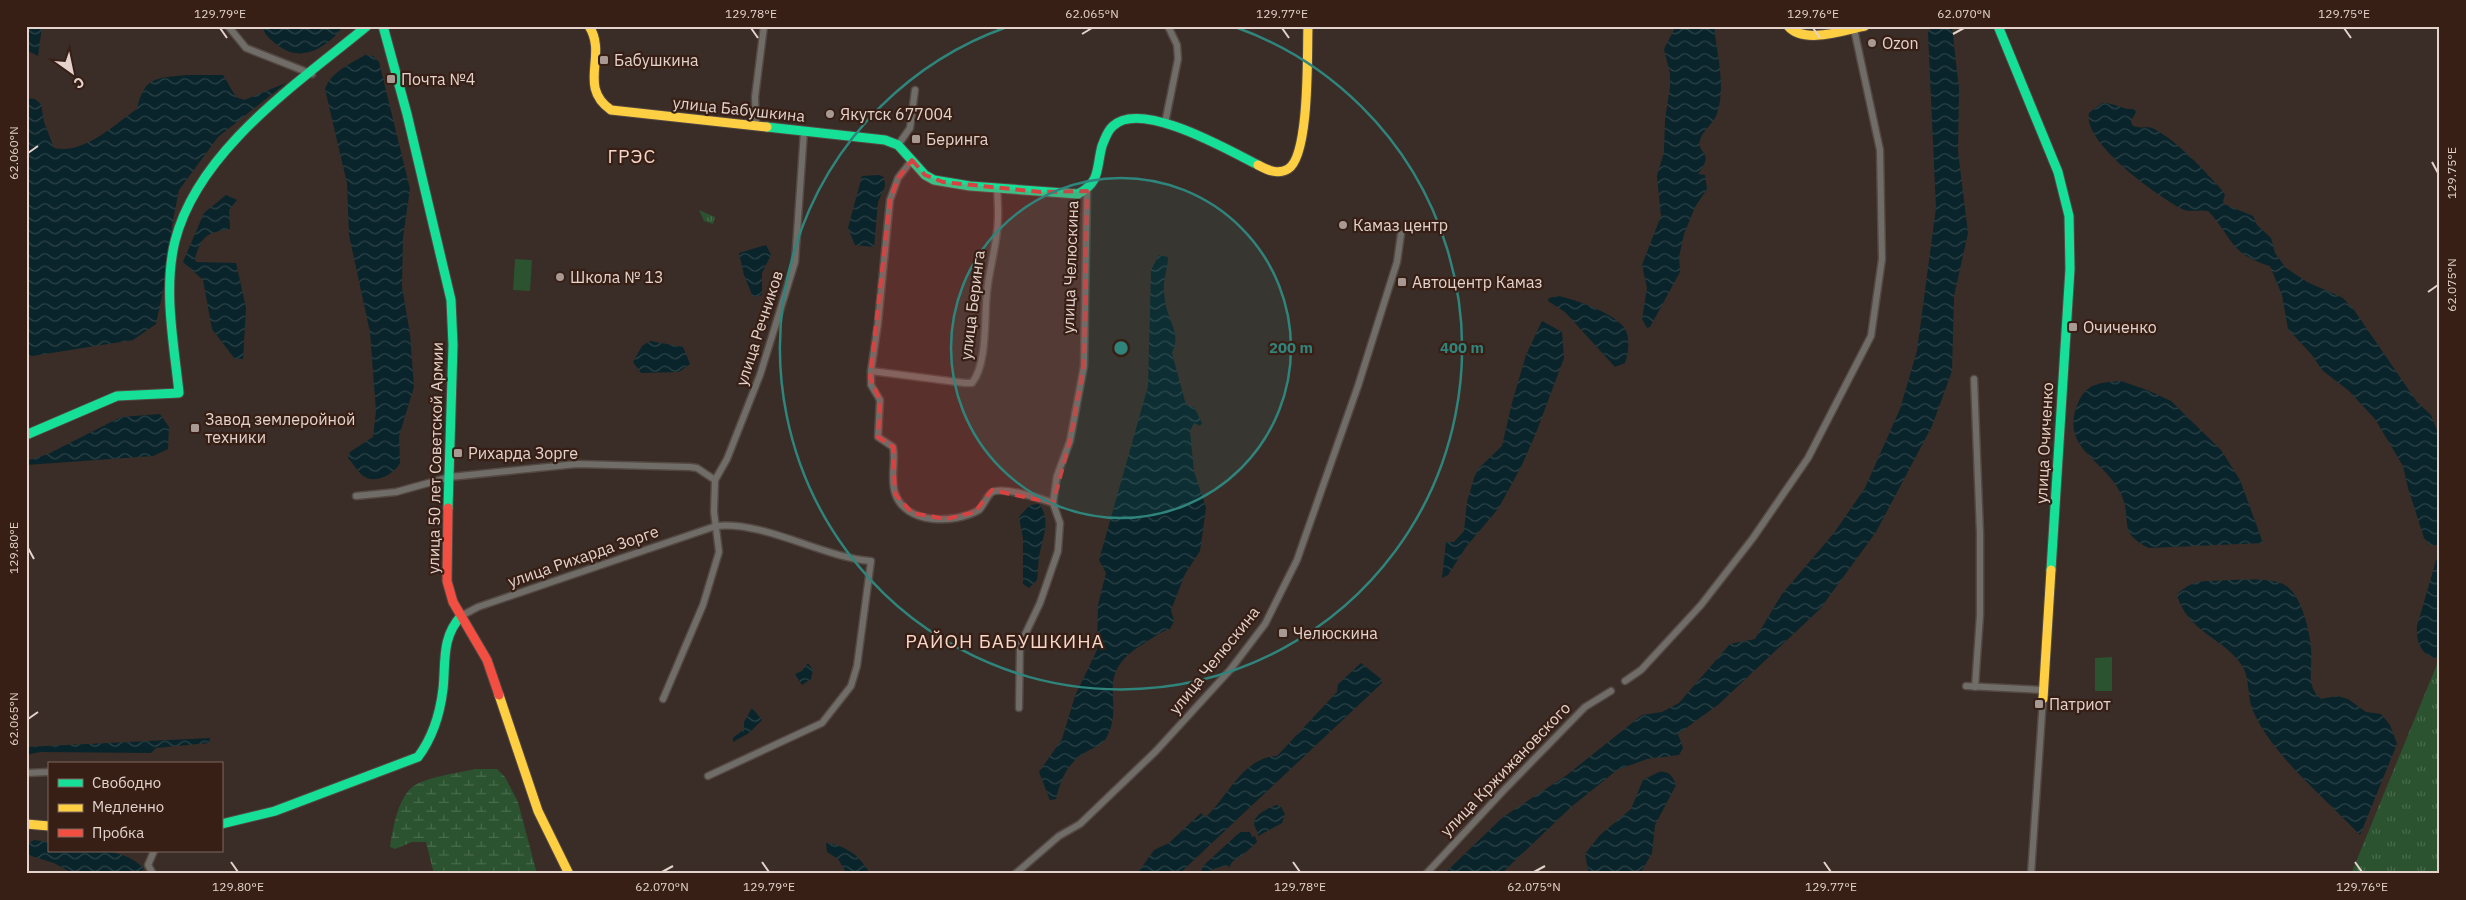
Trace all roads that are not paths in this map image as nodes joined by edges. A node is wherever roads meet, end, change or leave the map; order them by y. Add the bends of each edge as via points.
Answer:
1 (228, 26) edge
2 (367, 26) edge
3 (382, 26) edge
4 (589, 26) edge
5 (764, 26) edge
6 (1168, 26) edge
7 (1308, 26) edge
8 (1788, 26) edge
9 (1865, 26) edge
10 (1998, 26) edge
11 (1854, 29) junction
12 (312, 74) junction
13 (915, 90) dead end
14 (1165, 123) junction
15 (756, 125) junction
16 (804, 131) junction
17 (898, 145) junction
18 (912, 160) junction
19 (998, 188) junction
20 (1087, 191) junction
21 (1401, 234) dead end
22 (871, 371) junction
23 (1974, 379) dead end
24 (26, 435) edge
25 (450, 477) junction
26 (715, 480) junction
27 (356, 496) dead end
28 (1053, 503) junction
29 (716, 526) junction
30 (461, 616) junction
31 (1625, 681) dead end
32 (1966, 686) dead end
33 (1975, 687) junction
34 (1611, 691) dead end
35 (2044, 694) junction
36 (663, 699) dead end
37 (1019, 708) dead end
38 (48, 772) edge
39 (26, 773) edge
40 (708, 776) dead end
41 (26, 824) edge
42 (222, 824) edge
43 (48, 826) edge
44 (154, 852) edge
45 (154, 874) edge
46 (570, 874) edge
47 (1016, 874) edge
48 (1426, 874) edge
49 (2031, 874) edge

1 - 12 street via 246,48
2 - 12 street
3 - 25 street, улица 50 лет Советской Армии via 407,114 451,300
4 - 15 street, улица Бабушкина via 596,45 594,94 606,107 621,112
5 - 15 street via 755,97
6 - 14 street via 1177,45 1178,59
7 - 14 street, улица Челюскина via 1305,120 1297,158 1290,168 1281,172 1266,169
8 - 11 street via 1802,36
9 - 11 street
10 - 35 street, улица Очиченко via 2058,172 2069,216 2070,269
11 - 31 street via 1881,158 1882,259 1871,336 1808,458 1753,538 1701,605 1641,670
12 - 24 street via 234,142 188,204 176,240 171,279 178,393 117,396
13 - 17 street via 910,128
14 - 20 street, улица Челюскина via 1132,119 1118,123 1108,131 1102,142 1097,177
15 - 16 street, улица Бабушкина
16 - 17 street, улица Бабушкина via 885,140
16 - 26 street, улица Речников via 795,262 760,374 727,459
17 - 18 street
18 - 19 street via 934,180
18 - 22 street via 898,178 890,200
19 - 20 street via 1073,194
19 - 22 street, улица Беринга via 997,231 986,293 987,311 980,363 972,383
20 - 28 street, улица Челюскина via 1084,366 1070,441 1057,476
21 - 47 street, улица Челюскина via 1397,262 1297,560 1265,624 1230,670 1156,751 1080,824 1059,836
22 - 28 street via 871,385 880,400 878,436 893,446 894,488 904,508 918,515 946,519 980,510 990,494 996,491 1027,494
23 - 33 street via 1980,533 1980,615
25 - 26 street via 601,464 698,468
25 - 27 street via 396,492
25 - 30 street, улица 50 лет Советской Армии via 447,581
26 - 29 street, улица Речников
28 - 37 street, улица Челюскина via 1060,523 1058,551 1040,603 1020,645
29 - 30 street, улица Рихарда Зорге
29 - 36 street via 719,552 708,592
29 - 40 street, улица Рихарда Зорге via 748,528 846,558 870,561 857,666 847,692 822,723
30 - 42 street via 447,636 443,689 436,723 418,757 275,811
30 - 46 street, улица 50 лет Советской Армии via 487,660 538,811
32 - 33 street
33 - 35 street
34 - 48 street, улица Кржижановского via 1585,707
35 - 49 street, улица Очиченко
38 - 39 street
41 - 43 street
44 - 45 street via 148,865

